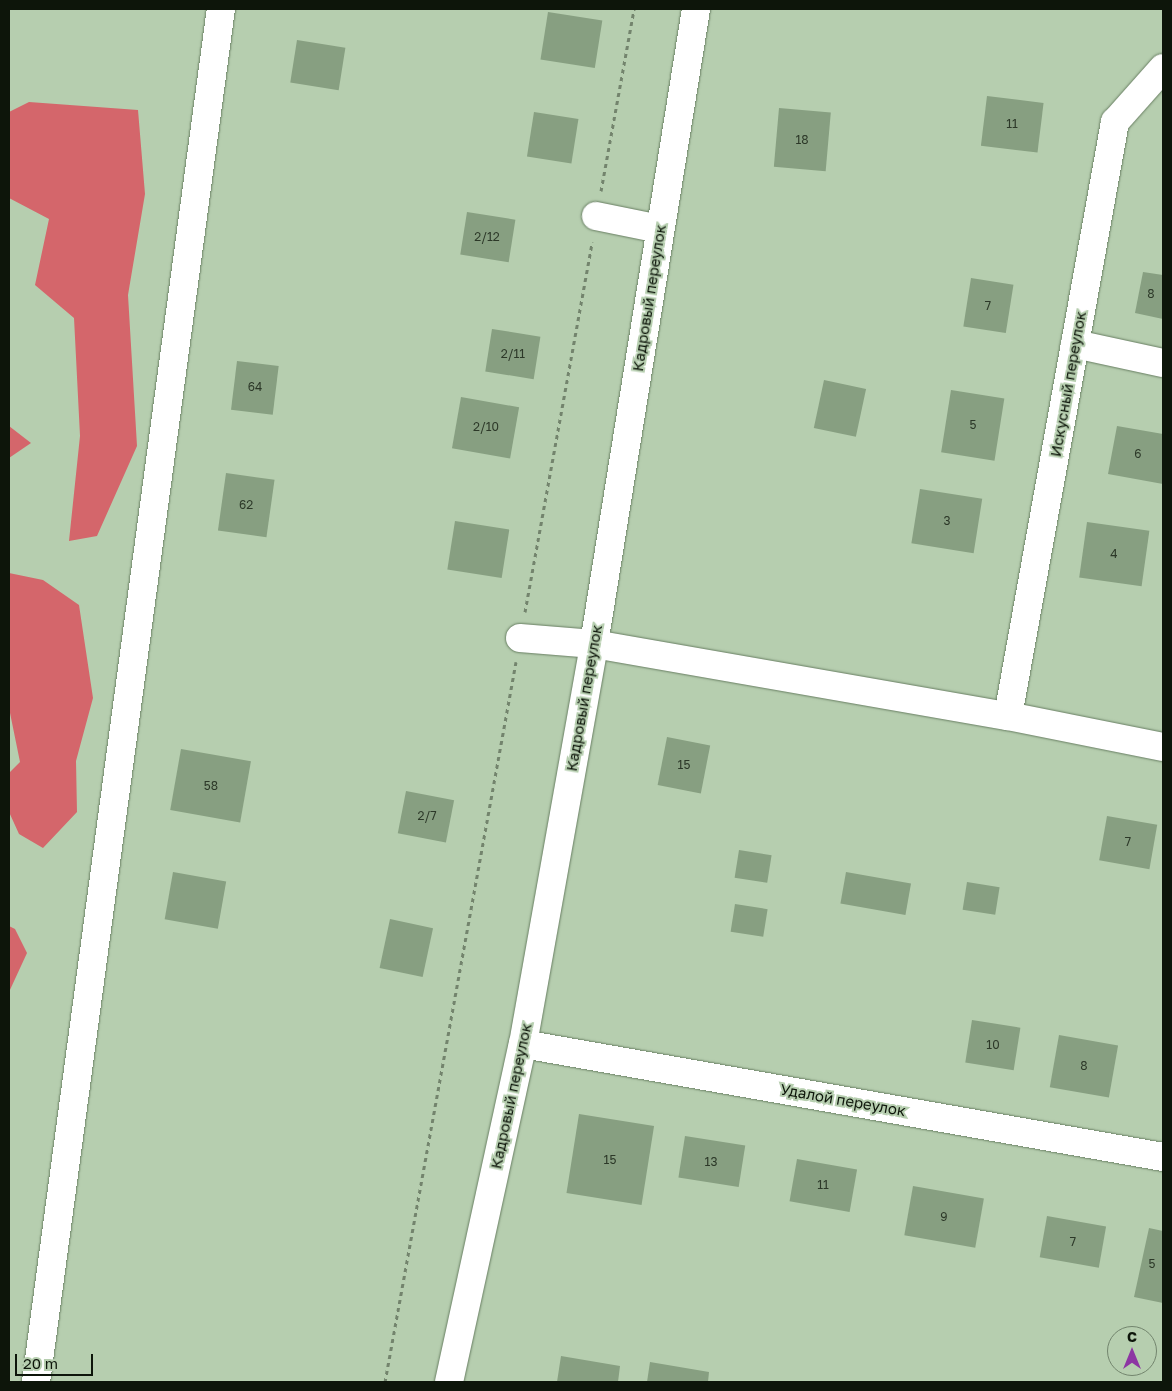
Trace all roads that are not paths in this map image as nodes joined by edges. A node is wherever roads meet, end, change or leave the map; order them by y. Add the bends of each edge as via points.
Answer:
1 (221, 9) edge
2 (696, 9) edge
3 (1163, 68) edge
4 (596, 216) road end
5 (660, 229) junction
6 (1075, 344) junction
7 (1163, 363) edge
8 (520, 638) road end
9 (594, 644) junction
10 (1008, 716) junction
11 (1163, 747) edge
12 (523, 1044) junction
13 (1163, 1157) edge
14 (36, 1382) edge
15 (449, 1382) edge

1 - 14 street
2 - 5 street, Кадровый переулок
3 - 6 street, Искусный переулок via 1115,122
4 - 5 street
5 - 9 street, Кадровый переулок
6 - 7 street
6 - 10 street, Искусный переулок
8 - 9 street
9 - 10 street
9 - 12 street, Кадровый переулок
10 - 11 street
12 - 13 street, Удалой переулок
12 - 15 street, Кадровый переулок

